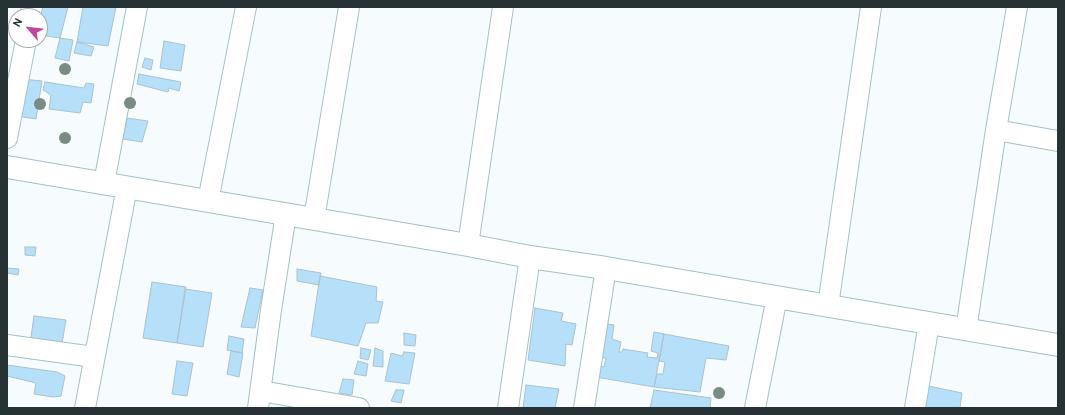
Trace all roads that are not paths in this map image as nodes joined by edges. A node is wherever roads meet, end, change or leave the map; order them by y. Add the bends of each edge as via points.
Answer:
1 (136, 7) edge
2 (246, 7) edge
3 (349, 7) edge
4 (503, 7) edge
5 (871, 7) edge
6 (1017, 7) edge
7 (24, 48) edge
8 (996, 130) junction
9 (7, 138) edge
10 (1058, 141) edge
11 (7, 167) edge
12 (104, 183) junction
13 (127, 187) junction
14 (208, 201) junction
15 (286, 214) junction
16 (314, 219) junction
17 (468, 245) junction
18 (530, 256) junction
19 (606, 268) junction
20 (777, 298) junction
21 (828, 306) junction
22 (929, 323) junction
23 (966, 330) junction
24 (7, 345) edge
25 (1058, 345) edge
26 (94, 357) junction
27 (260, 399) edge
28 (85, 408) edge
29 (359, 408) edge
30 (508, 408) edge
31 (584, 408) edge
32 (755, 408) edge
33 (915, 408) edge

1 - 12 street
2 - 14 street
3 - 16 street
4 - 17 street
5 - 21 street
6 - 8 street
7 - 9 street
8 - 10 street
8 - 23 street
11 - 12 street
12 - 13 street
13 - 14 street
13 - 26 street
14 - 15 street
15 - 16 street
15 - 27 street via 270,310
16 - 17 street
17 - 18 street
18 - 19 street
18 - 30 street
19 - 20 street
19 - 31 street
20 - 21 street
20 - 32 street
21 - 22 street
22 - 23 street
22 - 33 street
23 - 25 street
24 - 26 street
26 - 28 street
27 - 29 street

